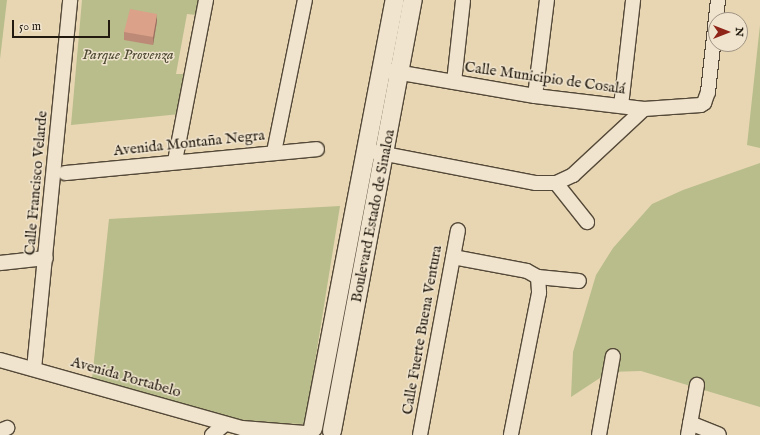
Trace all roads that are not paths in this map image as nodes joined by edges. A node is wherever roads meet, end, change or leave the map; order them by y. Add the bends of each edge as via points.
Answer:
1 (70, 0) edge
2 (206, 0) edge
3 (305, 0) edge
4 (395, 0) edge
5 (413, 0) edge
6 (463, 0) edge
7 (547, 0) edge
8 (633, 0) edge
9 (718, 0) edge
10 (382, 70) junction
11 (400, 73) junction
12 (454, 82) junction
13 (535, 96) junction
14 (621, 106) junction
15 (644, 109) junction
16 (317, 149) dead end
17 (366, 150) junction
18 (274, 152) junction
19 (385, 154) junction
20 (175, 161) junction
21 (65, 173) dead end
22 (556, 182) junction
23 (587, 222) dead end
24 (458, 230) dead end
25 (453, 257) junction
26 (46, 258) junction
27 (0, 263) edge
28 (538, 277) junction
29 (579, 281) dead end
30 (613, 356) dead end
31 (0, 360) edge
32 (34, 369) junction
33 (697, 385) dead end
34 (225, 424) junction
35 (689, 429) edge
36 (247, 432) edge
37 (308, 432) edge
38 (334, 433) edge
39 (212, 435) edge
40 (420, 435) edge
41 (511, 435) edge
42 (599, 435) edge
43 (719, 435) edge

1 - 26 street, Calle Francisco Velarde
2 - 20 street
3 - 18 street
4 - 10 street, Boulevard Estado de Sinaloa
5 - 11 street, Boulevard Estado de Sinaloa
6 - 12 street
7 - 13 street
8 - 14 street
9 - 15 street, Calle Municipio de Cosalá via 708,92 704,103
10 - 11 street, Calle Municipio de Cosalá
10 - 17 street, Boulevard Estado de Sinaloa
11 - 12 street, Calle Municipio de Cosalá
11 - 19 street, Boulevard Estado de Sinaloa
12 - 13 street, Calle Municipio de Cosalá
13 - 14 street, Calle Municipio de Cosalá
14 - 15 street, Calle Municipio de Cosalá
15 - 22 street via 572,175
16 - 18 street, Avenida Montaña Negra
17 - 19 street
17 - 37 street, Boulevard Estado de Sinaloa
18 - 20 street, Avenida Montaña Negra
19 - 22 street via 536,183
19 - 38 street, Boulevard Estado de Sinaloa
20 - 21 street, Avenida Montaña Negra
22 - 23 street
24 - 25 street, Calle Fuerte Buena Ventura
25 - 28 street via 527,271
25 - 40 street, Calle Fuerte Buena Ventura
26 - 27 street
26 - 32 street, Calle Francisco Velarde
28 - 29 street
28 - 41 street via 539,293
30 - 42 street
31 - 32 street, Avenida Portabelo
32 - 34 street, Avenida Portabelo
33 - 35 street
34 - 36 street, Avenida Portabelo
34 - 39 street
35 - 43 street
36 - 37 street, Avenida Portabelo
37 - 38 street, Avenida Portabelo via 319,427

